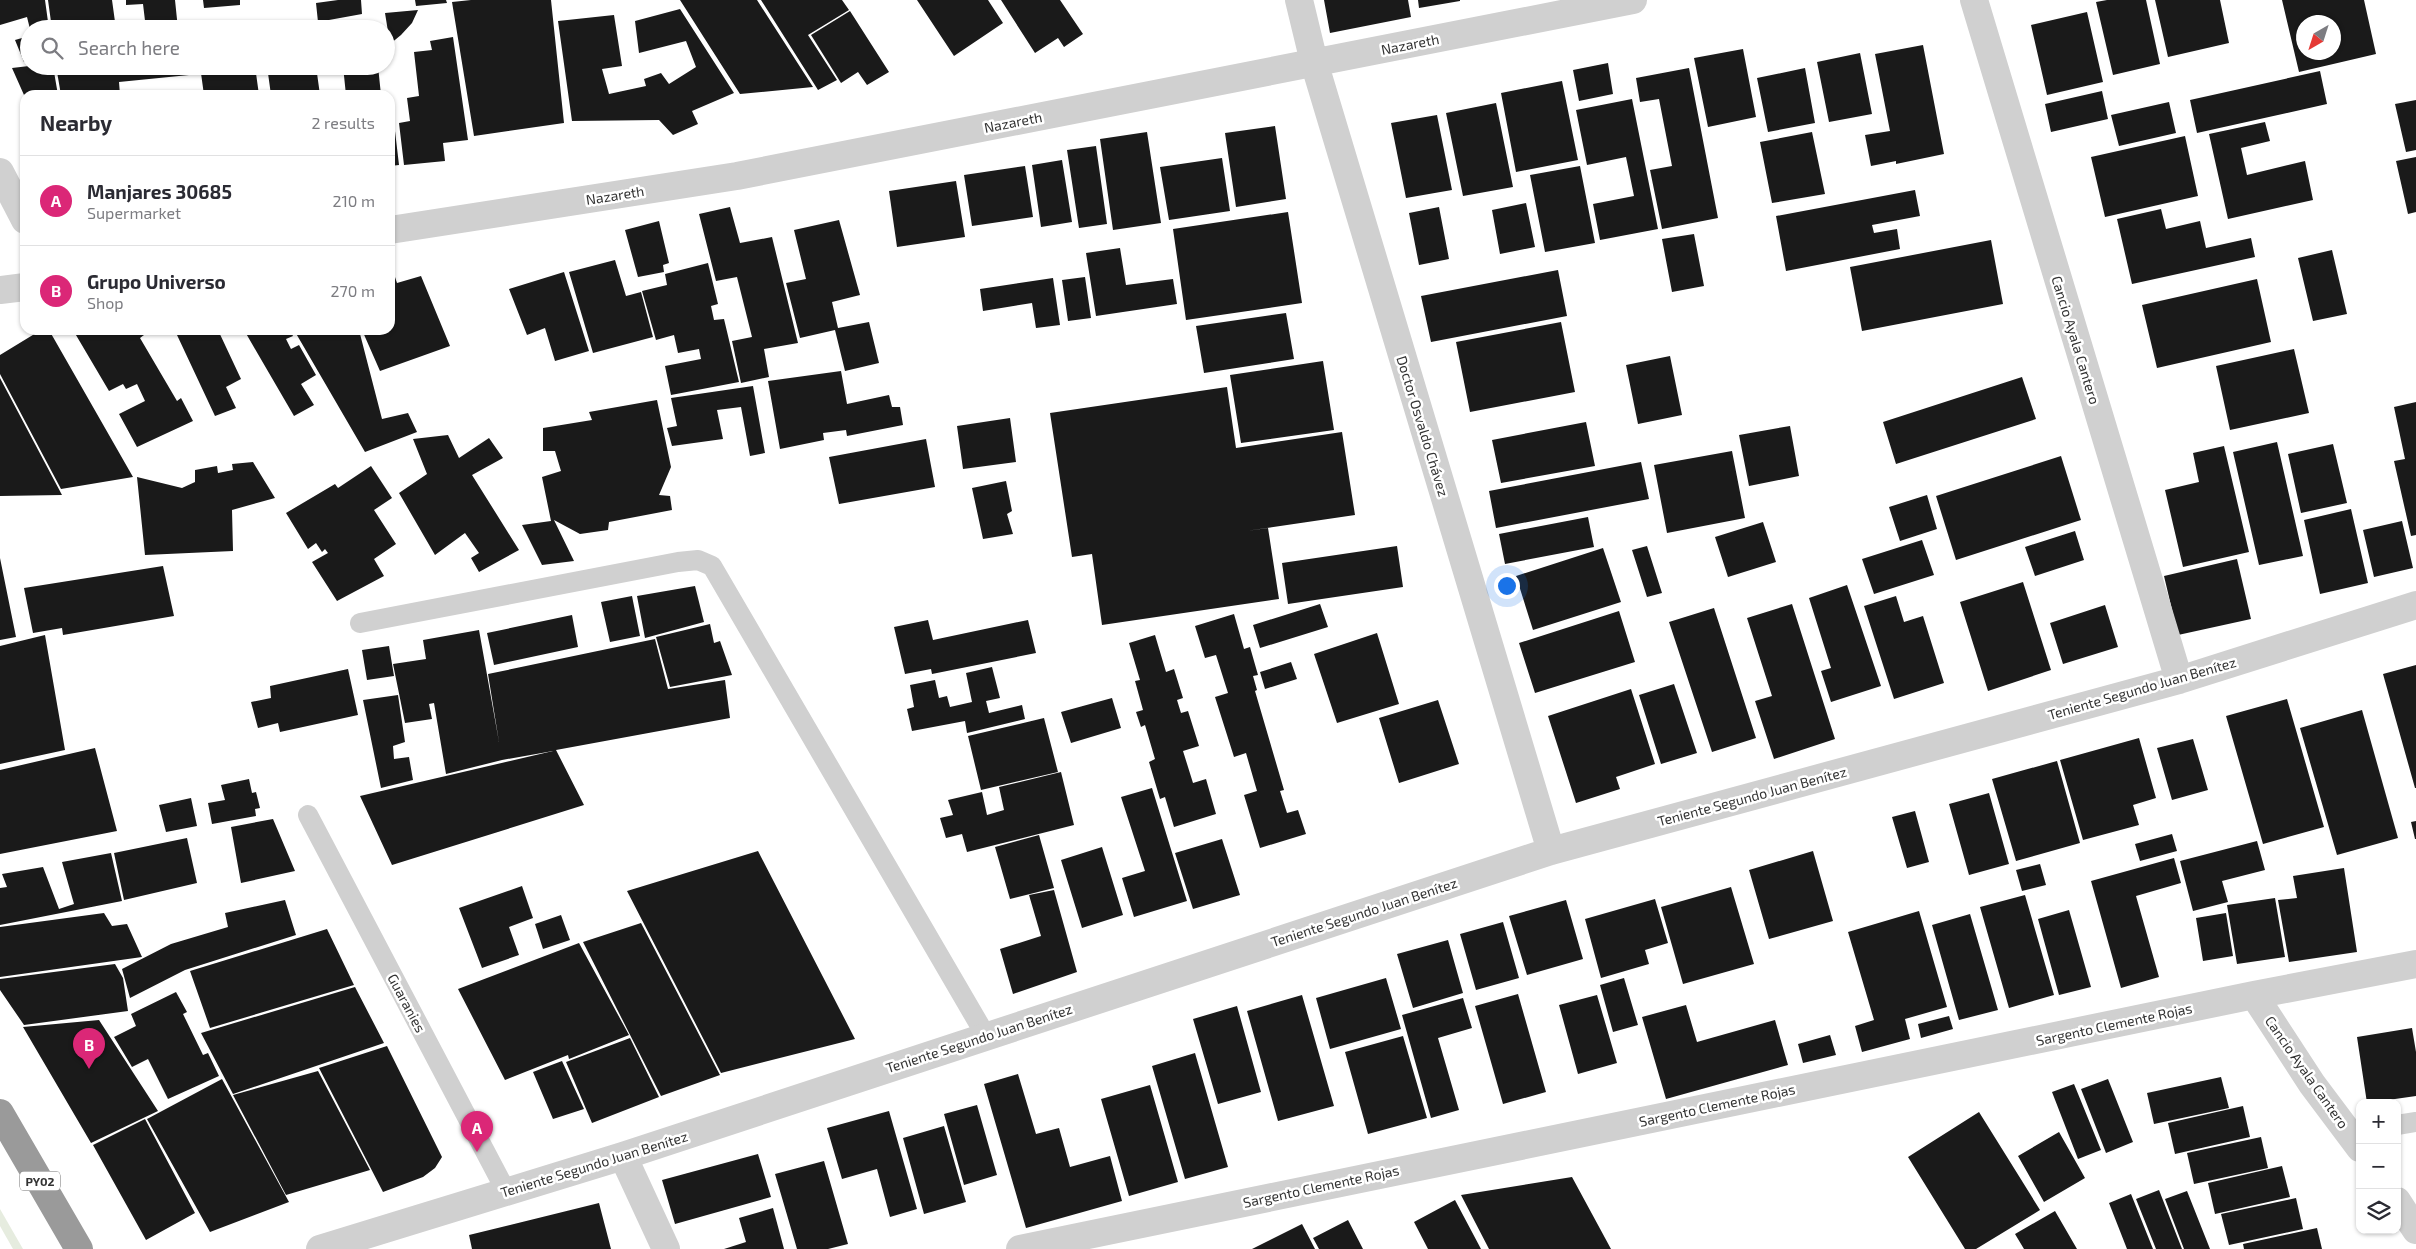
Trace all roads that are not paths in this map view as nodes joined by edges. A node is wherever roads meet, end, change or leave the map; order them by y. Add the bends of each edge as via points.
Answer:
1 (1299, 0) edge
2 (1634, 0) edge
3 (1974, 0) edge
4 (1314, 62) junction
5 (0, 172) edge
6 (20, 210) edge
7 (395, 229) edge
8 (20, 288) edge
9 (0, 290) edge
10 (2416, 605) edge
11 (360, 622) dead end
12 (2179, 680) junction
13 (308, 815) dead end
14 (1551, 851) junction
15 (2416, 964) edge
16 (2254, 995) junction
17 (986, 1036) junction
18 (0, 1113) edge
19 (2416, 1122) edge
20 (2401, 1124) edge
21 (2356, 1137) edge
22 (623, 1156) junction
23 (506, 1191) junction
24 (2401, 1207) edge
25 (2416, 1230) edge
26 (79, 1249) edge
27 (320, 1249) edge
28 (666, 1249) edge
29 (1020, 1249) edge

1 - 4 street, Doctor Osvaldo Chávez
2 - 4 street, Nazareth
3 - 12 street, Cancio Ayala Cantero
4 - 7 street, Nazareth via 738,176
4 - 14 street, Doctor Osvaldo Chávez
5 - 6 street
8 - 9 street
10 - 12 street, Teniente Segundo Juan Benítez
11 - 17 lane via 678,562 698,560 712,566
12 - 14 street, Teniente Segundo Juan Benítez
13 - 23 lane, Guaranies
14 - 17 street, Teniente Segundo Juan Benítez
15 - 16 street, Sargento Clemente Rojas
16 - 21 street, Cancio Ayala Cantero via 2312,1084
16 - 29 street, Sargento Clemente Rojas
17 - 22 street, Teniente Segundo Juan Benítez
18 - 26 highway, PY02
19 - 20 lane
22 - 23 street, Teniente Segundo Juan Benítez
22 - 28 street
23 - 27 street, Teniente Segundo Juan Benítez
24 - 25 street

